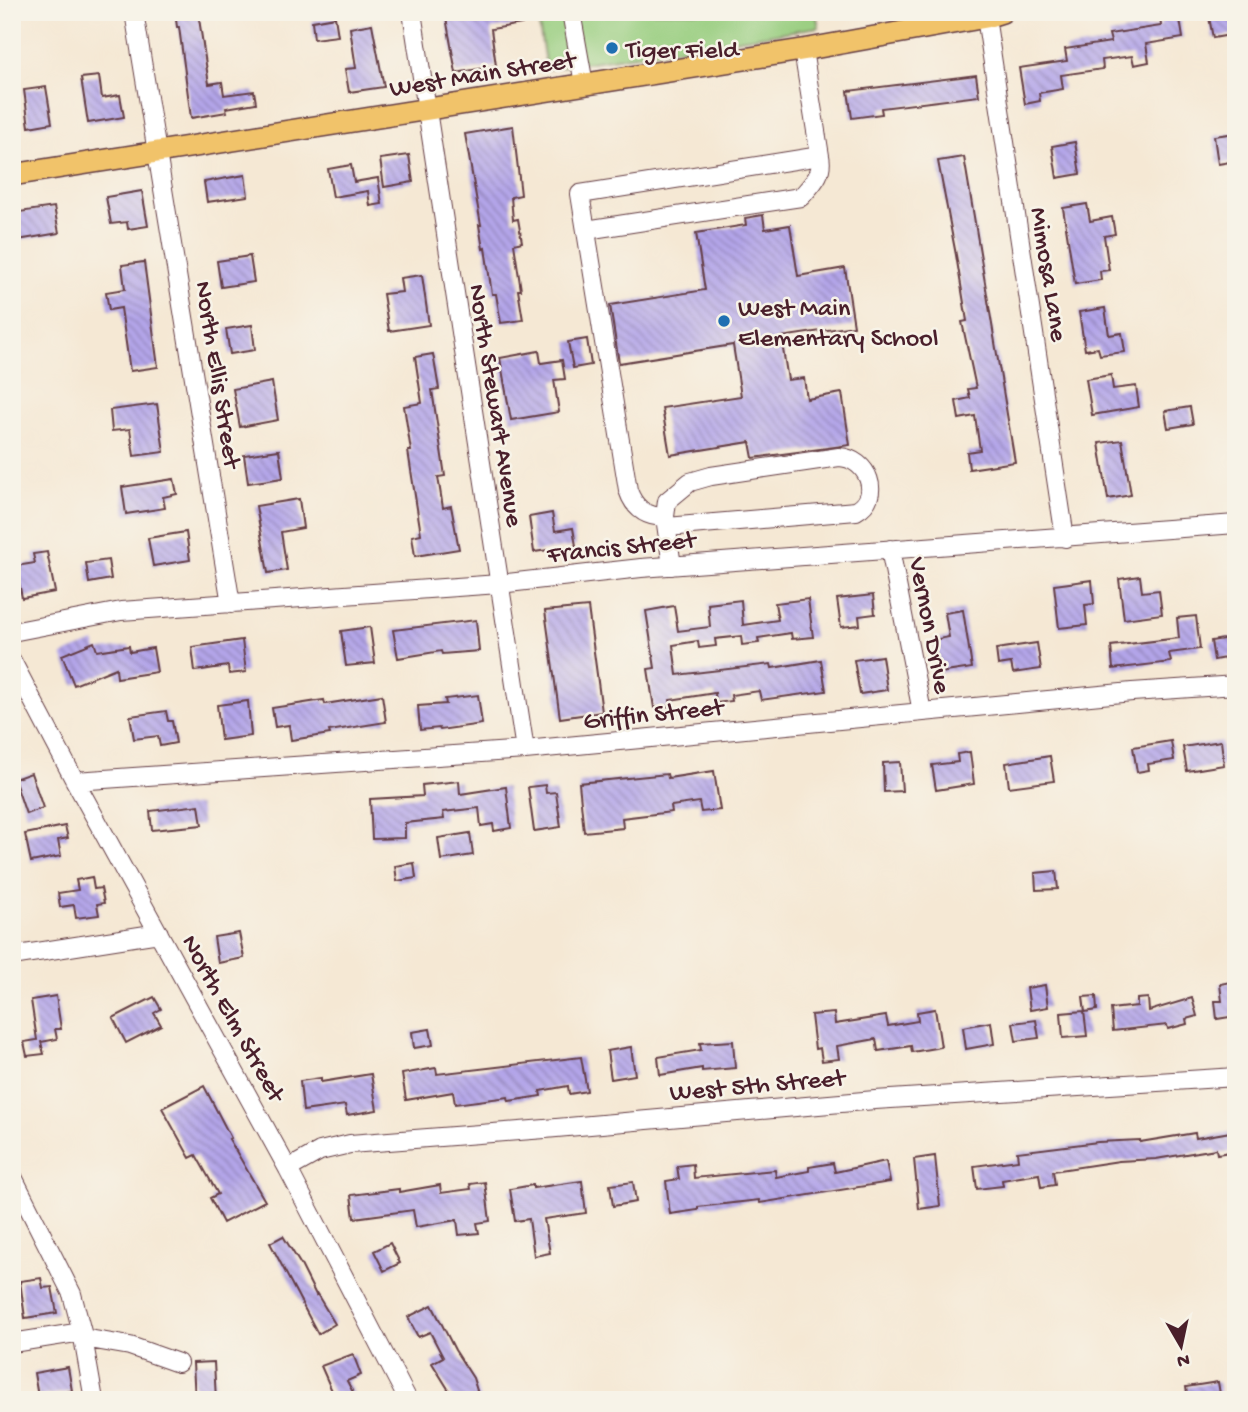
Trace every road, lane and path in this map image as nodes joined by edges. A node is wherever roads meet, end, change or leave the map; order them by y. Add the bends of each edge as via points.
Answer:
1 (134, 12) edge
2 (412, 12) edge
3 (571, 12) edge
4 (994, 15) edge
5 (803, 50) junction
6 (584, 84) junction
7 (426, 109) junction
8 (156, 152) junction
9 (820, 156) junction
10 (12, 175) edge
11 (586, 230) junction
12 (666, 522) junction
13 (1236, 523) edge
14 (1065, 538) junction
15 (890, 549) junction
16 (672, 566) junction
17 (499, 584) junction
18 (231, 604) junction
19 (12, 632) edge
20 (12, 661) edge
21 (1236, 685) edge
22 (922, 712) junction
23 (525, 750) junction
24 (75, 781) junction
25 (159, 933) junction
26 (12, 956) edge
27 (1236, 1077) edge
28 (288, 1169) junction
29 (12, 1175) edge
30 (82, 1335) junction
31 (12, 1343) edge
32 (178, 1363) dead end
33 (94, 1400) edge
34 (408, 1400) edge

1 - 8 street, North Ellis Street
2 - 7 street, North Stewart Avenue
3 - 6 street
4 - 5 main road, West Main Street
4 - 14 street, Mimosa Lane
5 - 6 main road, West Main Street
5 - 9 street
6 - 7 main road, West Main Street
7 - 8 main road, West Main Street
7 - 17 street, North Stewart Avenue
8 - 10 main road, West Main Street
8 - 18 street, North Ellis Street
9 - 11 street via 817,178 801,197
9 - 11 street via 580,194
11 - 12 street via 628,490 637,508
12 - 12 street via 856,511 869,498 869,485 865,470 847,457 710,476 690,482 667,501
12 - 16 street
13 - 14 street, Francis Street
14 - 15 street, Francis Street
15 - 16 street, Francis Street
15 - 22 street, Vernon Drive
16 - 17 street, Francis Street
17 - 18 street, Francis Street
17 - 23 street, North Stewart Avenue
18 - 19 street, Francis Street via 121,611
20 - 24 street, North Elm Street
21 - 22 street, Griffin Street
22 - 23 street, Griffin Street
23 - 24 street, Griffin Street
24 - 25 street, North Elm Street
25 - 26 street
25 - 28 street, North Elm Street
27 - 28 street, West 5th Street via 876,1100 350,1144 320,1151
28 - 34 street, North Elm Street
29 - 30 street via 72,1294
30 - 31 street
30 - 32 street
30 - 33 street

